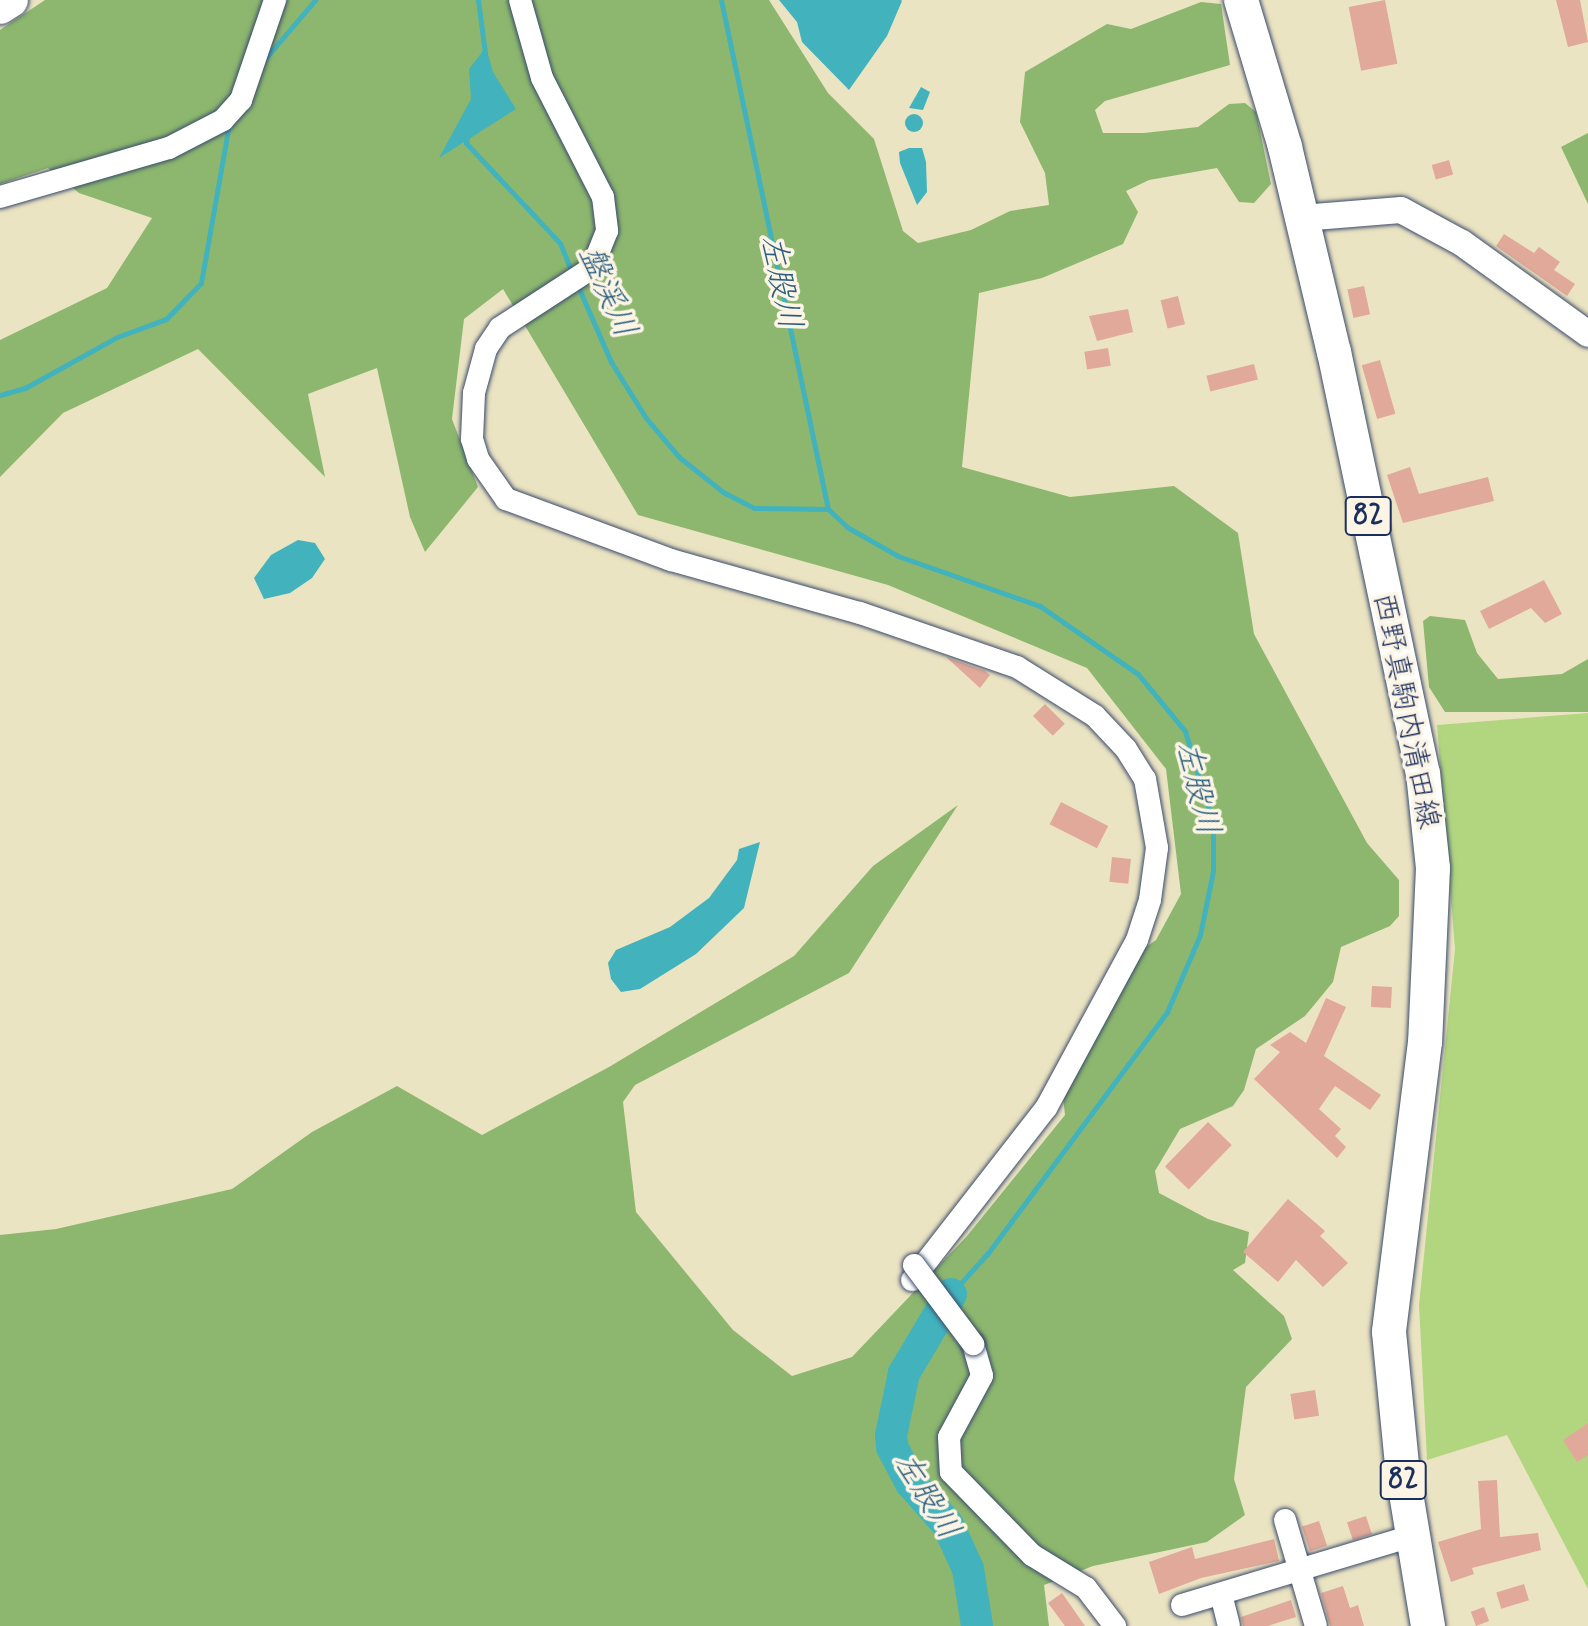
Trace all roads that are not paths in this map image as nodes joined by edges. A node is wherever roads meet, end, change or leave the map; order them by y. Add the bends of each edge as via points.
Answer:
1 (11, 0) edge
2 (275, 0) edge
3 (520, 0) edge
4 (1241, 0) edge
5 (0, 7) edge
6 (0, 197) edge
7 (1302, 218) junction
8 (1588, 334) edge
9 (1285, 1520) dead end
10 (1412, 1536) junction
11 (1299, 1573) junction
12 (1221, 1594) junction
13 (1182, 1605) dead end
14 (1115, 1626) edge
15 (1229, 1626) edge
16 (1316, 1626) edge
17 (1428, 1626) edge

1 - 5 main road
2 - 6 street via 241,100 223,120 169,148 81,178
3 - 14 street, bridge via 542,78 603,197 607,231 602,254 592,268 500,328 486,349 474,393 472,439 478,459 506,499 671,560 860,613 1017,667 1095,716 1145,779 1157,848 1150,900 1137,940 1046,1108 913,1273 973,1344 982,1376 949,1437 951,1472 1032,1555 1086,1588
4 - 7 main road, 西野真駒内清田線 / 82
7 - 8 street via 1401,210 1462,243
7 - 10 main road, 西野真駒内清田線 / 82 via 1423,773 1433,868 1425,1042 1389,1332
9 - 11 street
10 - 11 street
10 - 17 main road, 西野真駒内清田線 / 82
11 - 12 street
11 - 16 street
12 - 13 street
12 - 15 street

